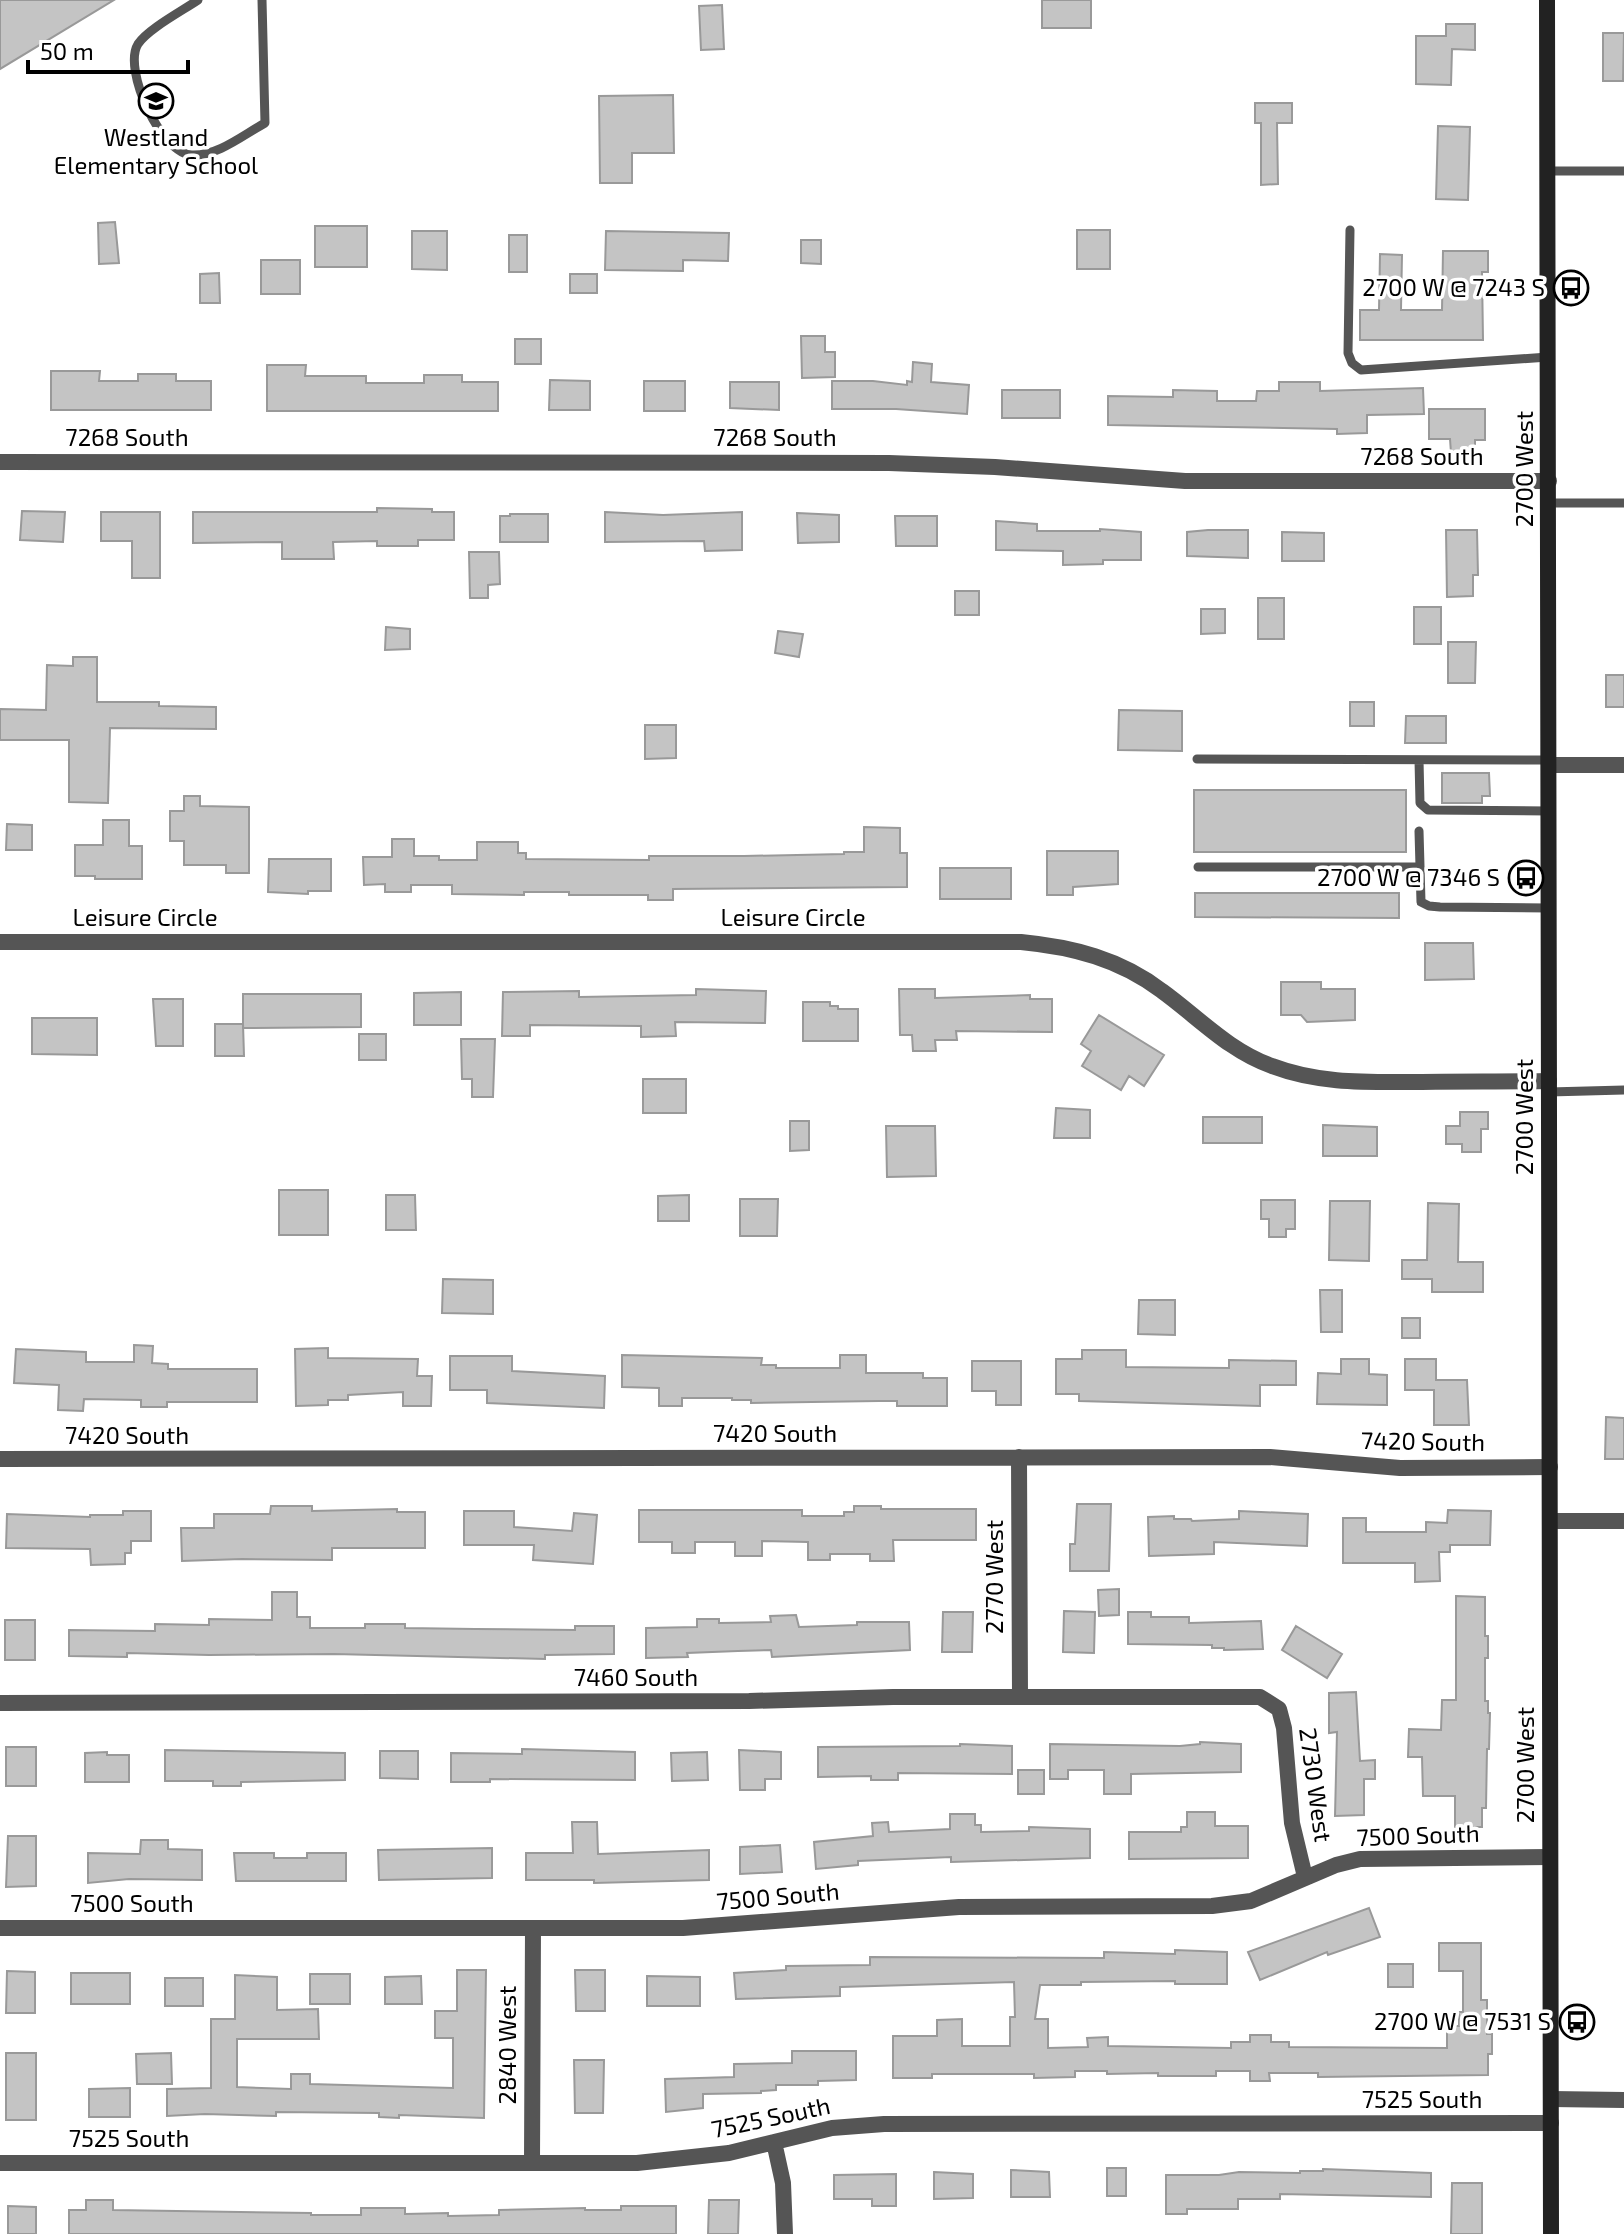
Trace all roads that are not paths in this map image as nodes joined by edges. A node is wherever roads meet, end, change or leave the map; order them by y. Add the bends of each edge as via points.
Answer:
1 (198, 0) edge
2 (262, 0) edge
3 (1547, 0) edge
4 (1547, 171) junction
5 (1624, 171) edge
6 (1350, 230) dead end
7 (1548, 357) junction
8 (0, 462) edge
9 (1549, 481) junction
10 (1549, 503) junction
11 (1624, 503) edge
12 (1197, 759) dead end
13 (1419, 760) junction
14 (1549, 763) junction
15 (1624, 765) edge
16 (1549, 811) junction
17 (1419, 831) dead end
18 (1198, 867) dead end
19 (1420, 867) junction
20 (1549, 908) junction
21 (0, 942) edge
22 (1549, 1086) junction
23 (1624, 1090) edge
24 (1019, 1457) junction
25 (0, 1459) edge
26 (1550, 1467) junction
27 (1550, 1521) junction
28 (1624, 1521) edge
29 (1020, 1696) junction
30 (1271, 1702) joint
31 (0, 1703) edge
32 (1550, 1857) junction
33 (1305, 1877) junction
34 (0, 1928) edge
35 (533, 1928) junction
36 (1551, 2099) junction
37 (1624, 2100) edge
38 (1551, 2123) junction
39 (774, 2142) junction
40 (532, 2162) junction
41 (0, 2163) edge
42 (785, 2234) edge
43 (1551, 2234) edge

1 - 2 lane via 138,44 132,61 153,118 171,147 189,156 210,153 265,123
3 - 4 main road, 2700 West
4 - 5 lane
4 - 7 main road, 2700 West
6 - 7 lane via 1348,353 1361,370
7 - 9 main road, 2700 West
8 - 9 street, 7268 South via 873,462 1185,481
9 - 10 main road, 2700 West
10 - 11 lane
10 - 14 main road, 2700 West
12 - 13 lane
13 - 14 lane
13 - 16 lane via 1420,803 1428,810
14 - 15 street
14 - 16 main road, 2700 West
16 - 20 main road, 2700 West
17 - 19 lane
18 - 19 lane
19 - 20 lane via 1421,902 1429,906
20 - 22 main road, 2700 West
21 - 22 street, Leisure Circle via 1021,942 1060,946 1128,969 1239,1050 1308,1077
22 - 23 lane
22 - 26 main road, 2700 West
24 - 25 street, 7420 South
24 - 26 street, 7420 South via 1270,1457 1400,1468
24 - 29 street, 2770 West
26 - 27 main road, 2700 West
27 - 28 street
27 - 32 main road, 2700 West
29 - 30 street, 7460 South via 1238,1695
29 - 31 street, 7460 South
30 - 33 street, 2730 West via 1279,1709 1284,1728 1292,1823
32 - 33 street, 7500 South via 1360,1859
32 - 36 main road, 2700 West
33 - 35 street, 7500 South via 1251,1901 1212,1906 959,1907 683,1928
34 - 35 street, 7500 South
35 - 40 street, 2840 West
36 - 37 street
36 - 38 main road, 2700 West
38 - 39 street, 7525 South via 884,2124 832,2128
38 - 43 main road, 2700 West
39 - 40 street, 7525 South via 637,2163
39 - 42 street via 783,2183
40 - 41 street, 7525 South

